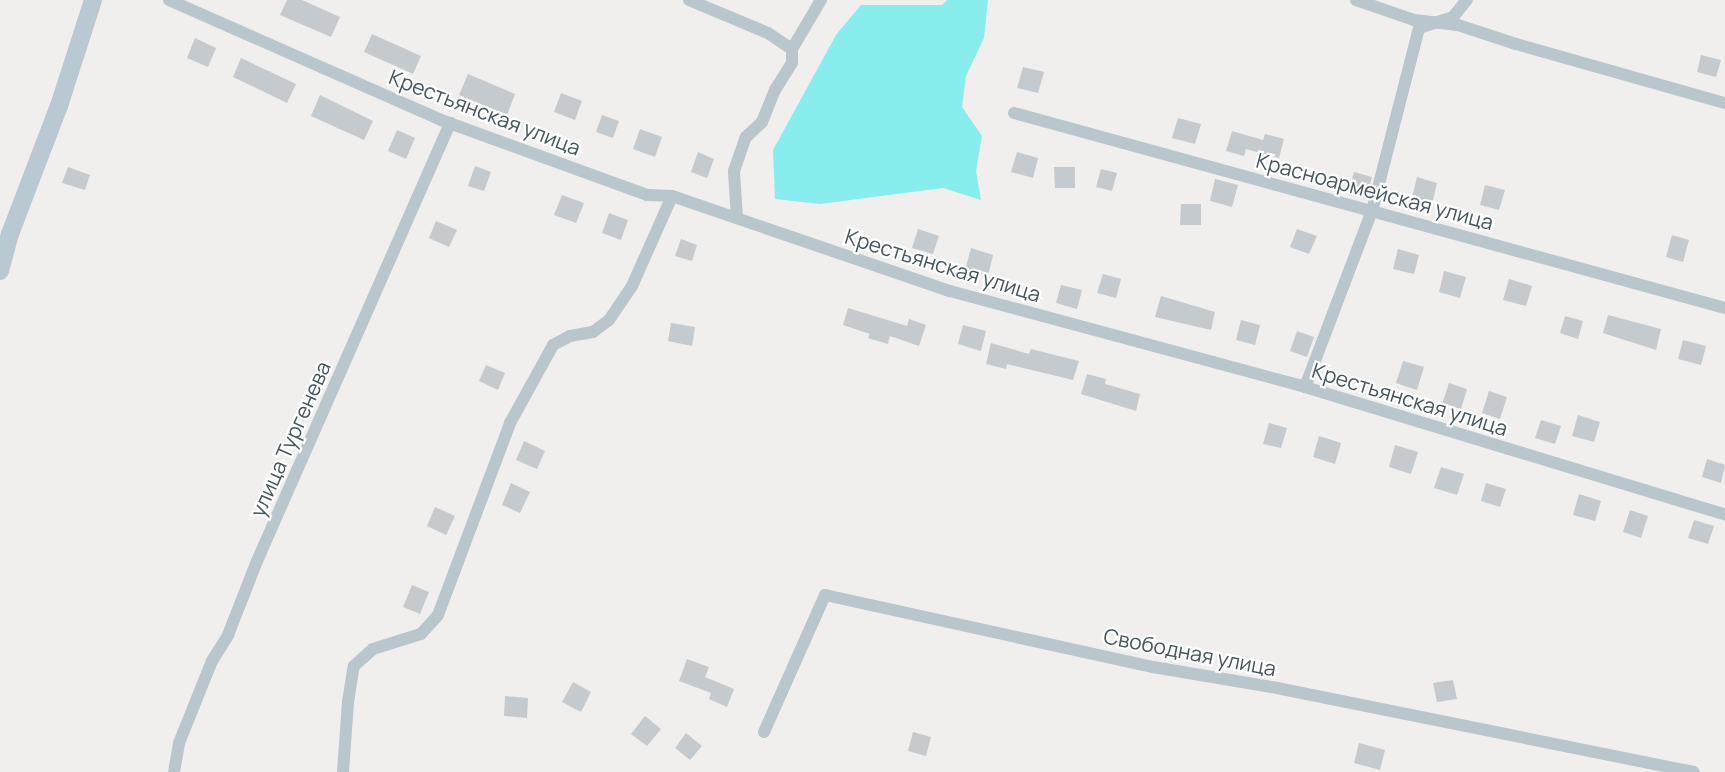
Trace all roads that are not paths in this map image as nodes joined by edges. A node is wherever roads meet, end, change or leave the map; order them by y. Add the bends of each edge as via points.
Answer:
1 (93, 0) edge
2 (169, 0) edge
3 (690, 0) edge
4 (821, 0) edge
5 (1356, 0) edge
6 (1467, 0) edge
7 (1436, 22) junction
8 (792, 49) junction
9 (1725, 103) edge
10 (1014, 113) dead end
11 (450, 123) junction
12 (672, 196) junction
13 (1372, 211) junction
14 (736, 218) junction
15 (5, 232) edge
16 (0, 271) edge
17 (1725, 308) edge
18 (1305, 387) junction
19 (1725, 515) edge
20 (764, 732) dead end
21 (174, 772) edge
22 (343, 772) edge
23 (1694, 772) edge

1 - 15 street via 59,106
2 - 11 street, Крестьянская улица
3 - 8 street via 768,33
4 - 8 street
5 - 7 street via 1414,20
6 - 7 street via 1453,17
7 - 9 street via 1458,25
7 - 13 street via 1419,28
8 - 14 street via 792,63 762,122 746,137 734,171
10 - 13 street, Красноармейская улица
11 - 12 street, Крестьянская улица via 647,195
11 - 21 street, улица Тургенева via 228,635 212,661 179,743
12 - 14 street, Крестьянская улица
12 - 22 street via 632,286 609,320 593,332 570,336 553,345 510,423 438,615 421,634 373,649 354,666
13 - 17 street, Красноармейская улица
13 - 18 street
14 - 18 street, Крестьянская улица via 950,291
15 - 16 street
18 - 19 street, Крестьянская улица
20 - 23 street, Свободная улица via 825,595 1153,667 1277,688

